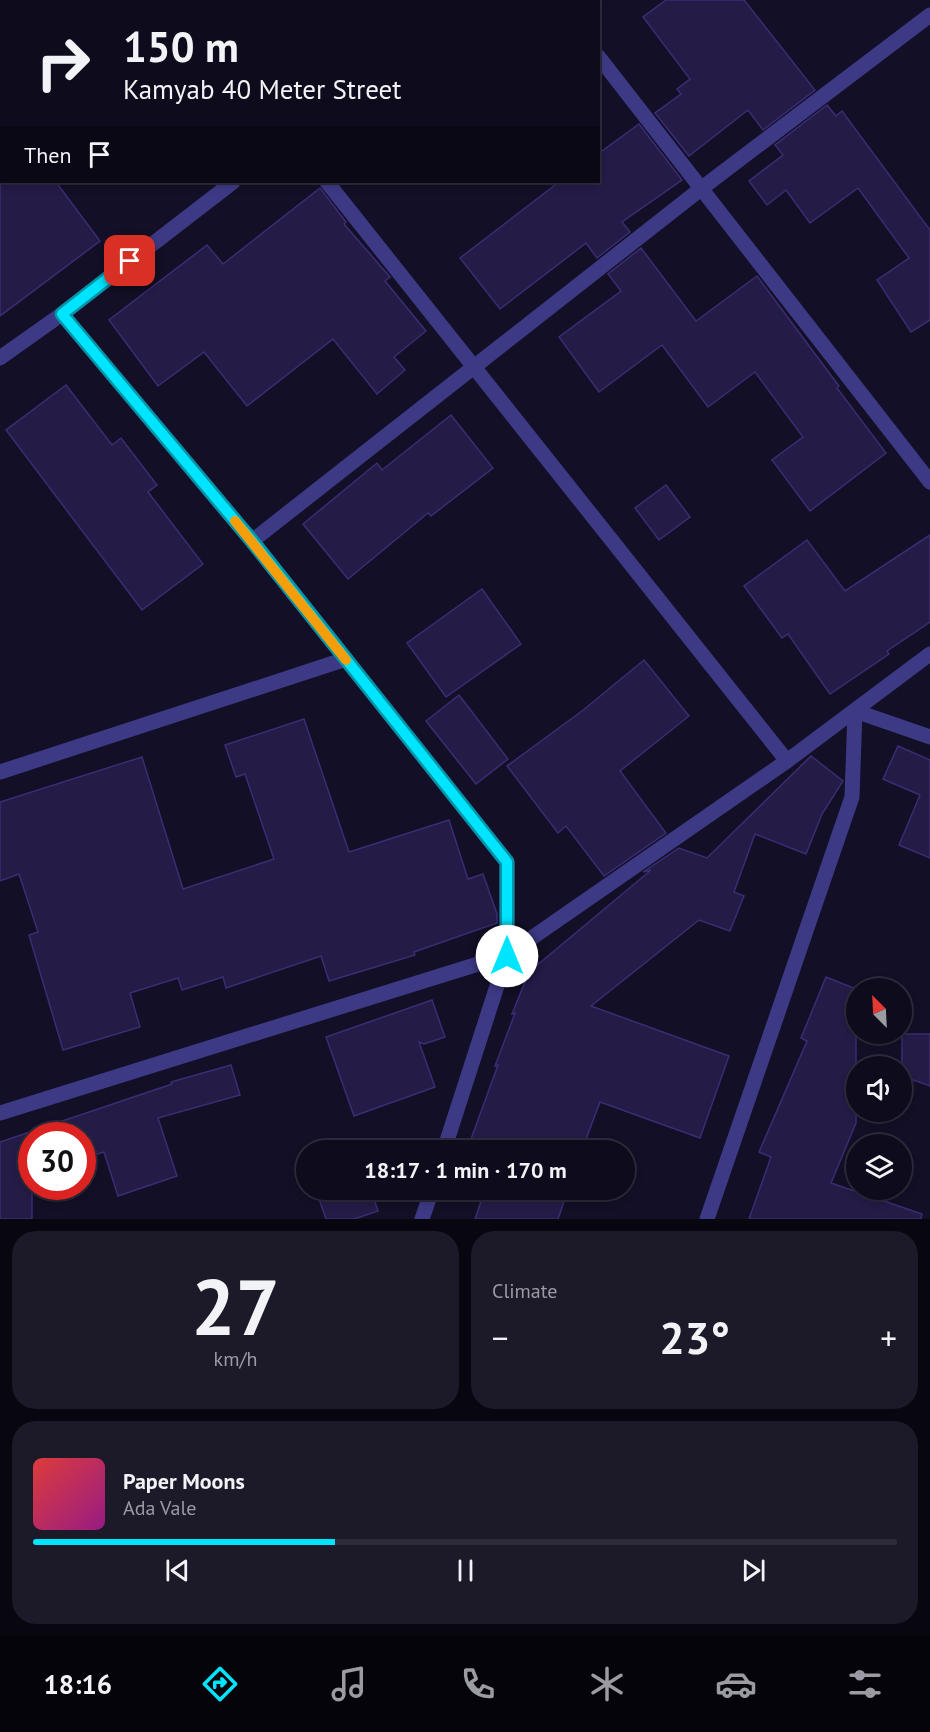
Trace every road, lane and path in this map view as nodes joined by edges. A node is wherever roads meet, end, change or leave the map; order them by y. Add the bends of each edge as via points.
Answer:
1 (930, 15) edge
2 (600, 59) edge
3 (232, 183) edge
4 (328, 183) edge
5 (702, 188) junction
6 (62, 314) junction
7 (0, 358) edge
8 (474, 367) junction
9 (930, 482) edge
10 (252, 541) junction
11 (930, 654) edge
12 (346, 659) junction
13 (855, 711) junction
14 (930, 737) edge
15 (787, 761) junction
16 (0, 772) edge
17 (507, 956) junction
18 (0, 1113) edge
19 (447, 1140) edge
20 (429, 1200) edge
21 (422, 1219) edge
22 (707, 1219) edge

1 - 5 street
2 - 5 street
3 - 6 street
4 - 8 street
5 - 8 street
5 - 9 street
6 - 7 street
6 - 10 street
8 - 10 street
8 - 15 street
10 - 12 street
11 - 13 street
12 - 16 street
12 - 17 street via 507,862
13 - 14 street
13 - 15 street
13 - 22 street via 852,797
15 - 17 street
17 - 18 street
17 - 19 street
20 - 21 street

